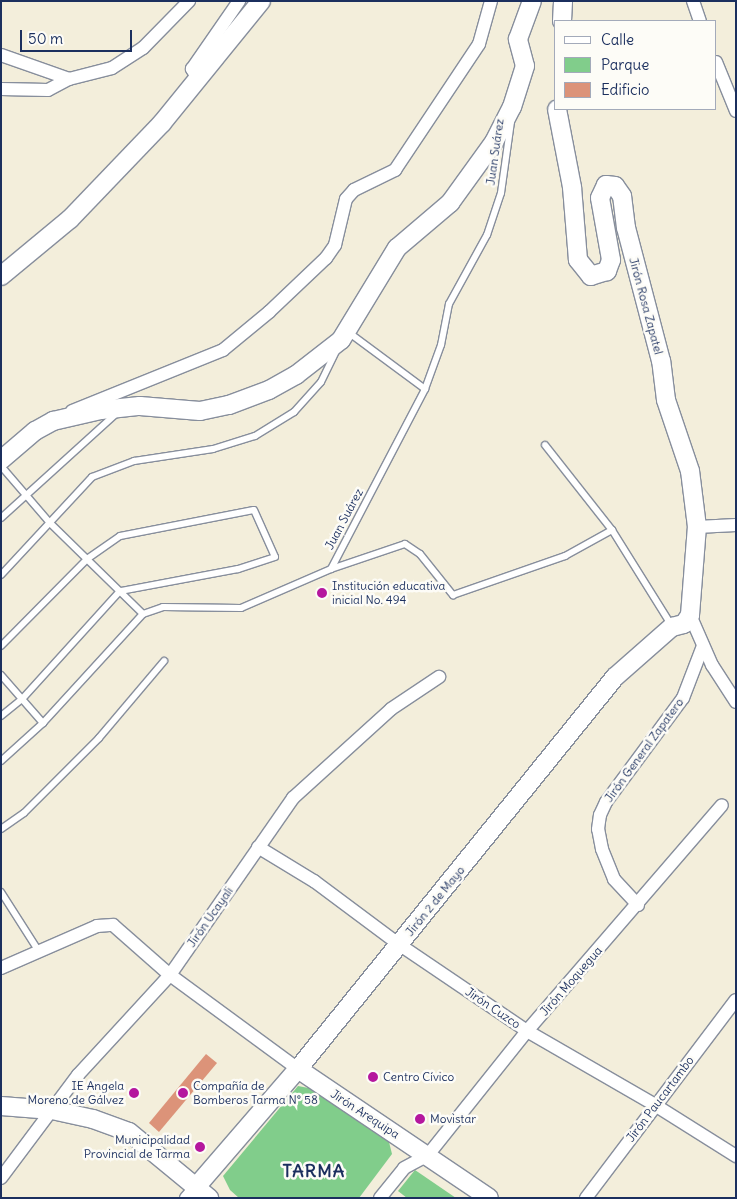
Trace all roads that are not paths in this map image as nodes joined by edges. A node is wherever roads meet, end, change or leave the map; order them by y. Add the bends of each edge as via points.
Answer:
1 (189, 1) edge
2 (240, 1) edge
3 (261, 1) edge
4 (491, 1) edge
5 (532, 1) edge
6 (562, 1) edge
7 (693, 1) edge
8 (562, 20) edge
9 (700, 20) edge
10 (1, 55) edge
11 (717, 64) edge
12 (69, 79) junction
13 (198, 79) junction
14 (1, 90) edge
15 (512, 107) junction
16 (557, 110) edge
17 (736, 110) edge
18 (1, 276) edge
19 (344, 336) junction
20 (424, 389) junction
21 (123, 408) junction
22 (53, 421) junction
23 (545, 445) dead end
24 (1, 460) edge
25 (1, 466) edge
26 (26, 495) junction
27 (1, 518) edge
28 (50, 523) junction
29 (736, 525) edge
30 (697, 528) junction
31 (612, 530) junction
32 (87, 559) junction
33 (331, 569) junction
34 (1, 575) edge
35 (120, 591) junction
36 (143, 614) junction
37 (690, 615) junction
38 (672, 626) junction
39 (1, 646) edge
40 (703, 646) junction
41 (164, 661) dead end
42 (1, 675) edge
43 (439, 677) dead end
44 (22, 699) junction
45 (736, 702) edge
46 (1, 716) edge
47 (43, 723) junction
48 (1, 761) edge
49 (722, 806) dead end
50 (1, 829) edge
51 (258, 847) junction
52 (1, 892) edge
53 (4, 902) edge
54 (638, 905) junction
55 (400, 945) junction
56 (38, 950) junction
57 (1, 968) edge
58 (170, 975) junction
59 (736, 1000) edge
60 (527, 1031) junction
61 (298, 1069) junction
62 (655, 1105) junction
63 (1, 1106) edge
64 (52, 1110) junction
65 (428, 1155) junction
66 (736, 1156) edge
67 (1, 1178) edge
68 (197, 1194) edge
69 (380, 1198) edge
70 (489, 1198) edge
71 (586, 1198) edge

1 - 12 street via 166,28 112,68
2 - 13 street via 192,69
3 - 13 street
4 - 22 street via 479,44 395,170 354,190 346,199 335,245 326,258 223,350 129,386
5 - 15 street via 518,39 525,66
6 - 8 street
7 - 9 street
10 - 12 street
11 - 17 street
12 - 14 street via 48,90
13 - 18 street via 162,123 70,219
15 - 19 street via 494,142 450,203 397,248
15 - 20 lane, Juan Suárez via 501,193 487,235 449,304 441,345
16 - 30 street, Jirón Rosa Zapatel via 572,187 578,260 591,276 607,271 611,260 600,198 606,185 615,186 622,196 626,228 661,360 666,400 690,471
19 - 20 lane
19 - 21 street via 296,375 269,390 229,405 200,411
19 - 28 lane via 321,382 294,412 255,436 213,449 134,461 92,477
20 - 33 lane, Juan Suárez
21 - 22 street
21 - 26 lane
22 - 24 street via 34,432
23 - 31 lane
25 - 26 lane
26 - 27 lane
26 - 28 lane
28 - 32 lane
28 - 34 lane
29 - 30 street
30 - 37 street, Jirón Rosa Zapatel
31 - 33 lane via 565,556 452,595 420,554 405,544
31 - 38 lane
32 - 35 lane
32 - 35 lane via 120,536 254,510 274,557 238,569
32 - 39 lane
33 - 36 lane, Juan Suárez via 241,608 163,607
35 - 36 lane
35 - 44 lane
36 - 47 lane
37 - 38 street, Jirón 2 de Mayo via 684,624
37 - 40 street, Jirón Rosa Zapatel
38 - 55 street, Jirón 2 de Mayo via 615,677
40 - 45 street, Jirón Rosa Zapatel
40 - 54 street, Jirón General Zapatero via 683,698 606,802 600,815 599,836 614,880
41 - 50 lane via 99,738 24,813
42 - 44 lane
43 - 51 street, Jirón Ucayali via 391,709 300,792
44 - 46 lane
44 - 47 lane
47 - 48 lane
49 - 54 street, Jirón Moquegua
51 - 55 street, Jirón Cuzco via 314,881
51 - 58 street, Jirón Ucayali
52 - 53 lane
53 - 56 lane
54 - 60 street, Jirón Moquegua
55 - 60 street, Jirón Cuzco
55 - 61 street, Jirón 2 de Mayo
56 - 57 street
56 - 58 street, Jirón Arequipa via 105,924 123,931
58 - 61 street, Jirón Arequipa
58 - 64 street, Jirón Ucayali via 78,1075
59 - 62 street, Jirón Paucartambo
60 - 62 street, Jirón Cuzco
60 - 65 street, Jirón Moquegua
61 - 65 street, Jirón Arequipa
61 - 68 street, Jirón 2 de Mayo
62 - 66 street, Jirón Cuzco
62 - 71 street, Jirón Paucartambo
63 - 64 street
64 - 67 street, Jirón Ucayali
64 - 68 street via 93,1119 129,1132
65 - 69 street, Jirón Moquegua via 404,1168
65 - 70 street, Jirón Arequipa

